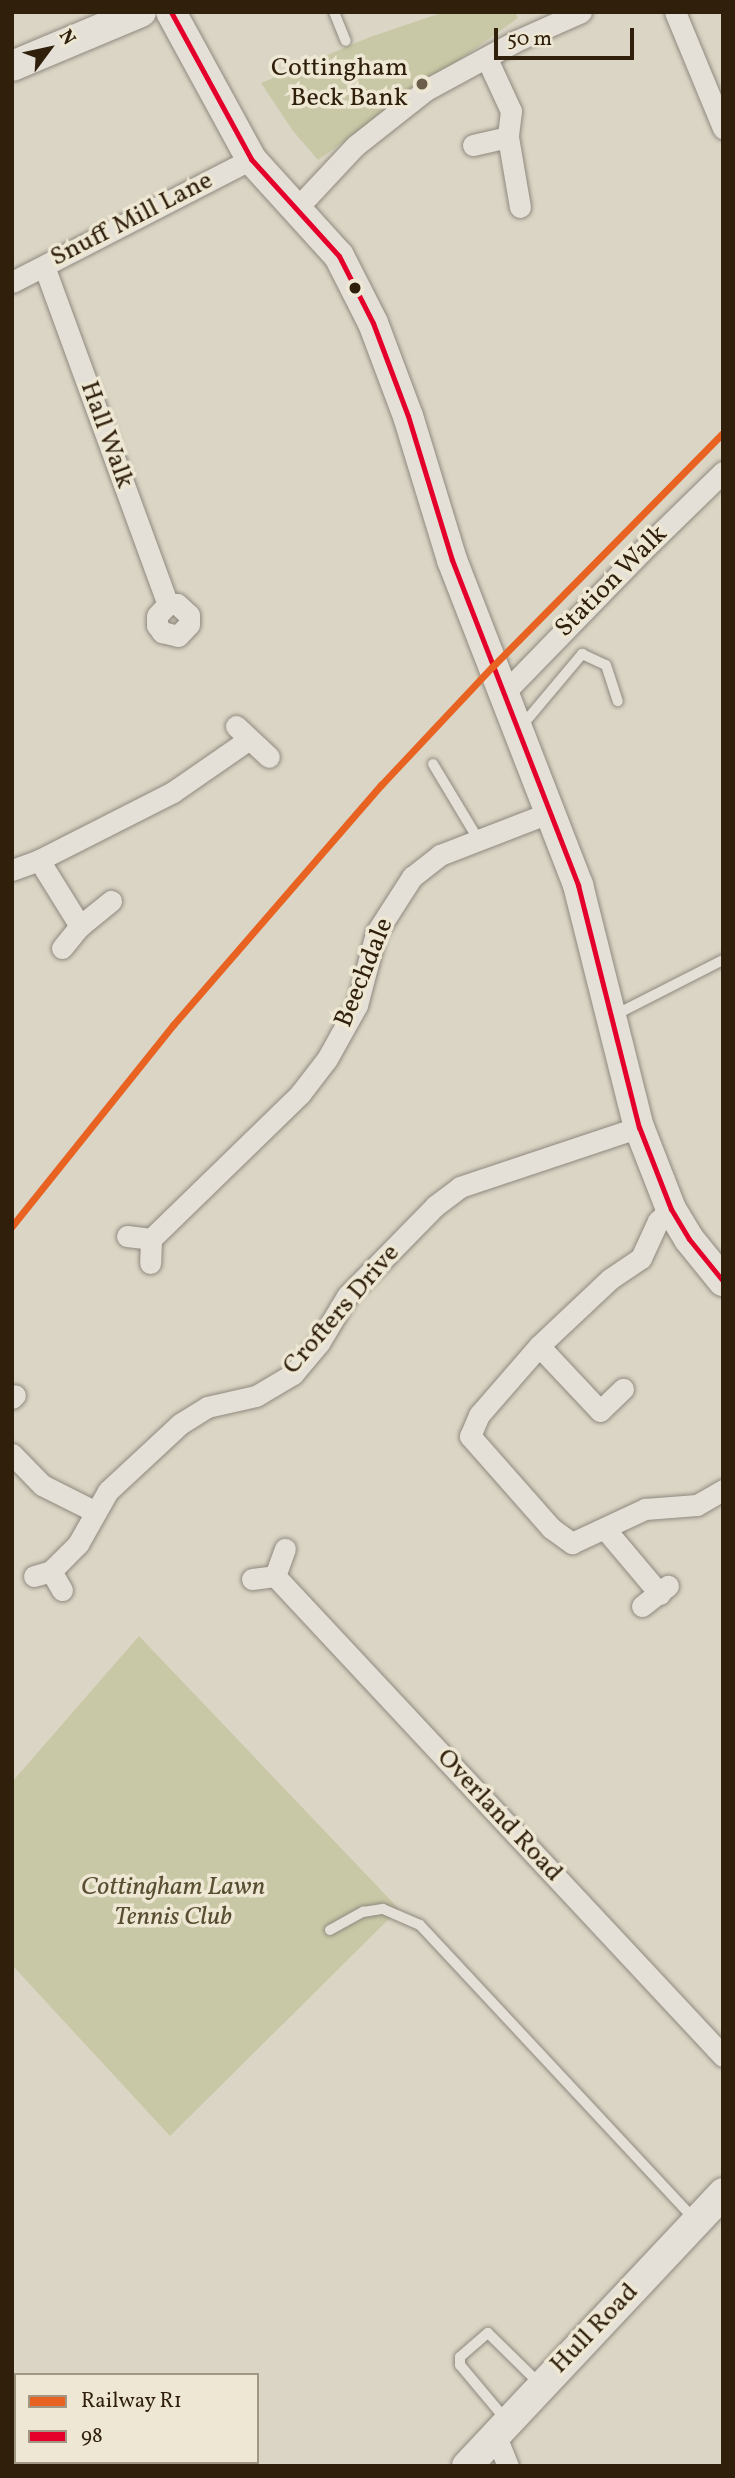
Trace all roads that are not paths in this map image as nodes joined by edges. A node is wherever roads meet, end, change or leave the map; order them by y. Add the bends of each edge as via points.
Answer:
1 (141, 12) edge
2 (171, 12) edge
3 (334, 12) edge
4 (581, 12) edge
5 (675, 12) edge
6 (346, 41) dead end
7 (487, 59) junction
8 (12, 66) edge
9 (723, 128) edge
10 (508, 138) junction
11 (473, 145) dead end
12 (251, 159) junction
13 (520, 206) dead end
14 (298, 207) junction
15 (44, 266) junction
16 (12, 282) edge
17 (723, 472) edge
18 (168, 604) dead end
19 (504, 693) junction
20 (618, 701) dead end
21 (518, 730) junction
22 (269, 757) dead end
23 (433, 764) dead end
24 (551, 812) junction
25 (478, 839) junction
26 (39, 860) junction
27 (12, 870) edge
28 (111, 901) dead end
29 (80, 926) junction
30 (62, 948) dead end
31 (723, 960) edge
32 (611, 1017) junction
33 (639, 1127) junction
34 (671, 1209) junction
35 (127, 1236) dead end
36 (151, 1239) junction
37 (150, 1263) dead end
38 (721, 1275) edge
39 (539, 1346) junction
40 (623, 1389) dead end
41 (12, 1454) edge
42 (723, 1489) edge
43 (96, 1512) junction
44 (606, 1529) junction
45 (285, 1549) dead end
46 (275, 1576) junction
47 (253, 1579) dead end
48 (62, 1590) dead end
49 (657, 1595) dead end
50 (330, 1930) dead end
51 (723, 2056) edge
52 (723, 2193) edge
53 (697, 2222) junction
54 (541, 2385) junction
55 (501, 2428) junction
56 (467, 2466) edge
57 (508, 2466) edge

1 - 8 main road
2 - 12 main road
3 - 6 lane
4 - 7 street
5 - 9 street
7 - 10 street via 511,111
7 - 14 street via 426,90 355,146
10 - 11 street
10 - 13 street
12 - 14 main road
12 - 15 street, Snuff Mill Lane
14 - 19 main road via 340,256 373,323 408,416 452,560
15 - 16 street, Snuff Mill Lane
15 - 18 street, Hall Walk
17 - 19 street, Station Walk
19 - 21 main road
20 - 21 lane via 606,665 582,654
21 - 24 main road
22 - 26 street via 242,733 173,792
23 - 25 lane
24 - 25 street, Beechdale
24 - 32 main road via 578,885
25 - 36 street, Beechdale via 440,855 412,877 376,933 357,1005 327,1059 300,1094
26 - 27 street
26 - 29 street
28 - 29 street
29 - 30 street
31 - 32 lane
32 - 33 main road
33 - 34 main road
33 - 43 street, Crofters Drive via 460,1187 435,1206 347,1296 319,1343 293,1374 256,1396 207,1407 180,1424 108,1492
34 - 38 main road via 689,1239
34 - 39 street via 658,1221 641,1258 610,1279
35 - 36 street
36 - 37 street
39 - 40 street via 600,1411
39 - 44 street via 479,1415 470,1436 551,1528 572,1543
41 - 43 street via 42,1485
42 - 44 street via 697,1505 645,1509
43 - 48 street, Crofters Drive via 78,1544 43,1574
44 - 49 street
45 - 46 street
46 - 47 street
46 - 51 street, Overland Road
50 - 53 lane via 363,1912 383,1909 421,1925
52 - 53 main road, Hull Road
53 - 54 main road, Hull Road
54 - 55 main road, Hull Road
54 - 55 lane via 488,2333 460,2357 460,2365
55 - 56 main road, Hull Road
55 - 57 street

